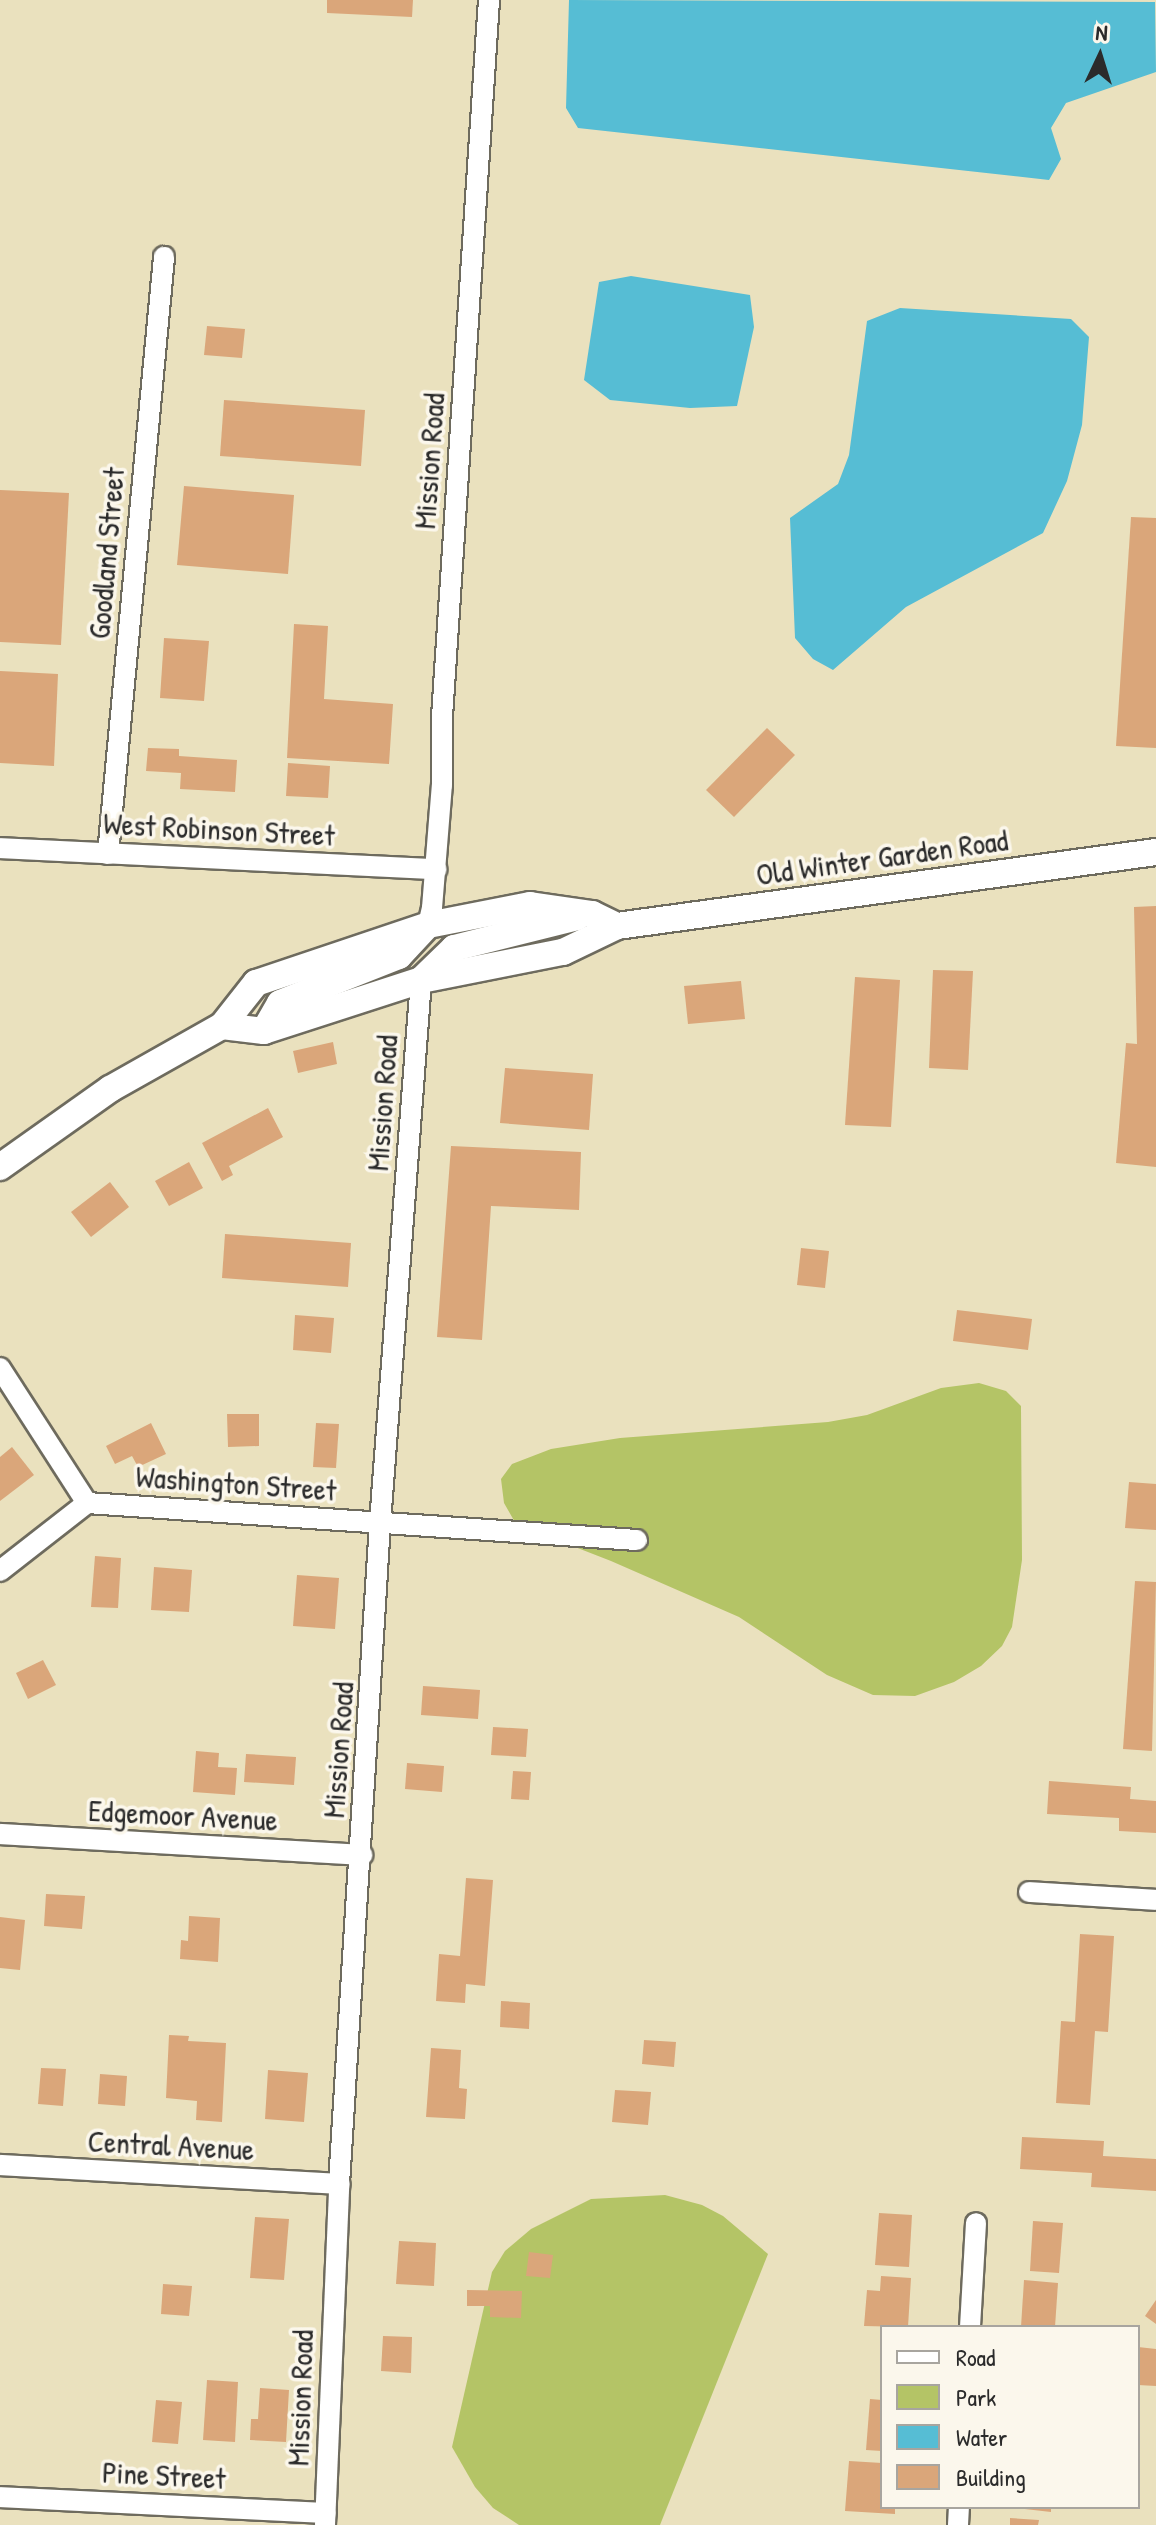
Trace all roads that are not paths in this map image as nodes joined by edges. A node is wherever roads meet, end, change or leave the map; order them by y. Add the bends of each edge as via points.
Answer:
1 (489, 0) edge
2 (164, 257) dead end
3 (0, 848) edge
4 (1156, 852) edge
5 (108, 854) junction
6 (436, 869) junction
7 (592, 914) junction
8 (428, 925) junction
9 (617, 926) junction
10 (421, 980) junction
11 (222, 1026) junction
12 (264, 1031) junction
13 (0, 1167) edge
14 (0, 1368) edge
15 (87, 1503) junction
16 (380, 1523) junction
17 (637, 1540) dead end
18 (0, 1571) edge
19 (0, 1834) edge
20 (362, 1855) junction
21 (1029, 1892) dead end
22 (1156, 1900) edge
23 (0, 2165) edge
24 (339, 2184) junction
25 (976, 2223) dead end
26 (970, 2325) edge
27 (0, 2497) edge
28 (325, 2519) edge

1 - 6 street, Mission Road
2 - 5 street, Goodland Street
3 - 5 street, West Robinson Street
4 - 9 main road, Old Winter Garden Road
5 - 6 street, West Robinson Street
6 - 8 street, Mission Road
7 - 8 main road via 530,905
7 - 9 main road
7 - 10 main road via 454,948
8 - 11 main road via 256,983
8 - 12 main road via 399,956 280,1003
9 - 10 main road, Old Winter Garden Road via 563,952
10 - 12 main road, Old Winter Garden Road
10 - 16 street, Mission Road
11 - 12 main road, Old Winter Garden Road
11 - 13 main road via 110,1089
14 - 15 street
15 - 16 street, Washington Street
15 - 18 street
16 - 17 street, Washington Street
16 - 20 street, Mission Road
19 - 20 street, Edgemoor Avenue
20 - 24 street, Mission Road
21 - 22 street
23 - 24 street, Central Avenue
24 - 28 street, Mission Road
25 - 26 street
27 - 28 street, Pine Street

